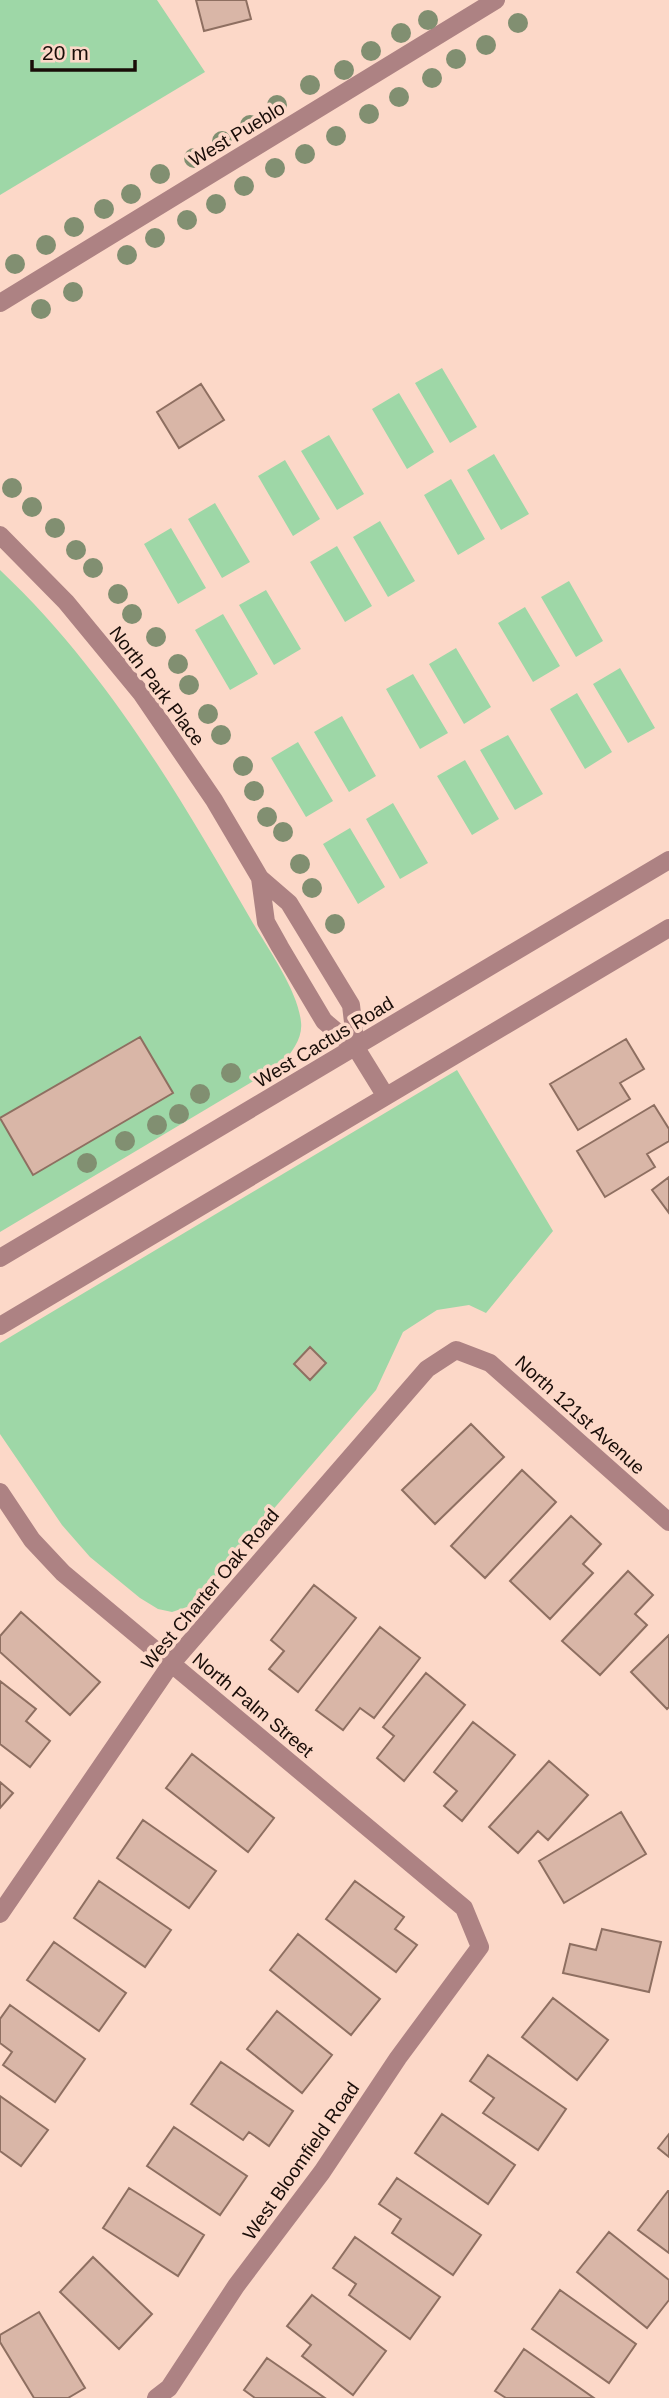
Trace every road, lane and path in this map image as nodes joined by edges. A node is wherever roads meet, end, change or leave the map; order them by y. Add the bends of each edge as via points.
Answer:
1 (496, 0) edge
2 (0, 303) edge
3 (0, 535) edge
4 (669, 860) edge
5 (260, 878) junction
6 (669, 928) edge
7 (356, 1048) junction
8 (386, 1095) junction
9 (0, 1258) edge
10 (0, 1326) edge
11 (456, 1350) joint
12 (0, 1492) edge
13 (669, 1522) edge
14 (171, 1664) junction
15 (0, 1914) edge
16 (480, 1947) joint
17 (156, 2398) edge

1 - 2 street, West Pueblo
3 - 5 street, North Park Place via 66,602 141,693 214,800
4 - 7 street, West Cactus Road
5 - 7 street, North Park Place via 266,922 324,1021
5 - 7 street, North Park Place via 289,903 351,1004
6 - 8 street
7 - 8 street, North Park Place
7 - 9 street, West Cactus Road
8 - 10 street
11 - 13 street, North 121st Avenue via 490,1363
11 - 14 street, West Charter Oak Road via 427,1369
12 - 14 street, North Palm Street via 32,1541 63,1573
14 - 15 street, West Charter Oak Road
14 - 16 street, North Palm Street via 464,1908
16 - 17 street, West Bloomfield Road via 236,2286 169,2388

